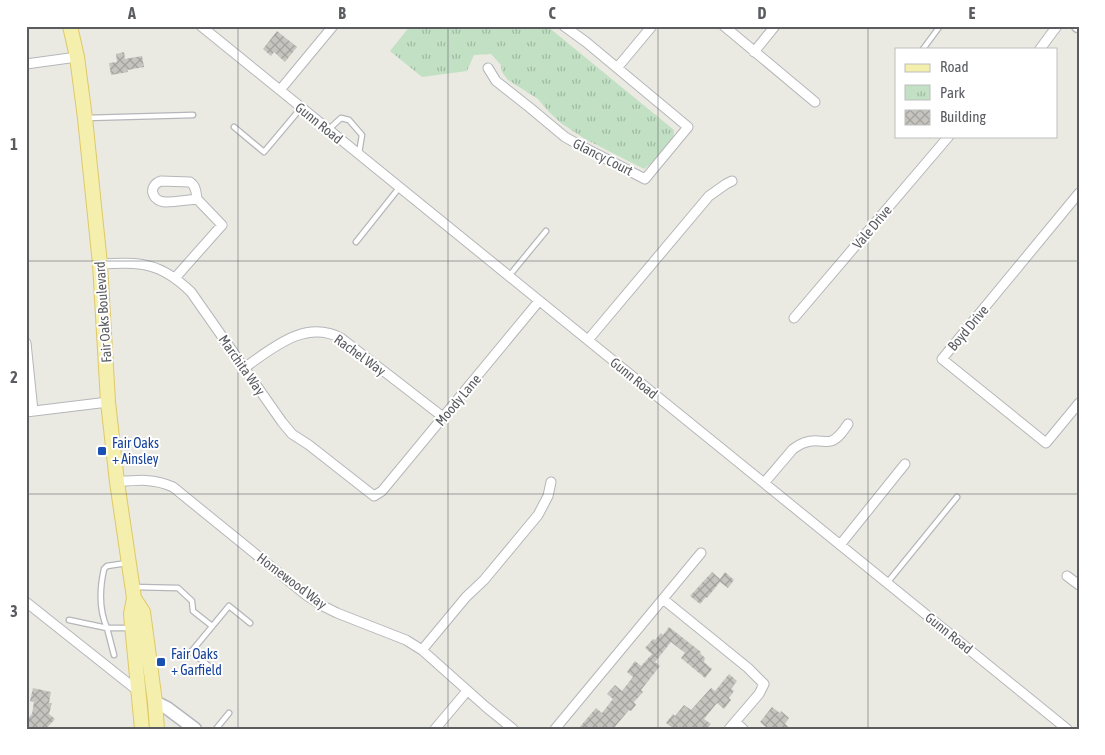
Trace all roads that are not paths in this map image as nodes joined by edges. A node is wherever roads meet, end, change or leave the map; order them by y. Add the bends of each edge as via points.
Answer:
1 (70, 26) edge
2 (201, 26) edge
3 (333, 26) edge
4 (564, 26) edge
5 (652, 26) edge
6 (724, 26) edge
7 (775, 26) edge
8 (940, 26) edge
9 (1057, 26) edge
10 (924, 48) edge
11 (1041, 48) edge
12 (754, 52) junction
13 (77, 57) junction
14 (26, 64) edge
15 (488, 68) dead end
16 (617, 68) junction
17 (280, 90) junction
18 (815, 102) dead end
19 (301, 108) junction
20 (193, 114) dead end
21 (85, 118) junction
22 (234, 127) dead end
23 (328, 130) junction
24 (947, 138) edge
25 (358, 155) junction
26 (732, 181) dead end
27 (399, 188) junction
28 (1079, 193) edge
29 (198, 199) junction
30 (546, 231) dead end
31 (356, 242) dead end
32 (100, 264) junction
33 (508, 276) junction
34 (175, 278) junction
35 (539, 301) junction
36 (794, 318) dead end
37 (588, 340) junction
38 (26, 343) edge
39 (244, 368) junction
40 (108, 402) junction
41 (1079, 403) edge
42 (30, 412) edge
43 (443, 418) junction
44 (848, 424) dead end
45 (905, 464) dead end
46 (116, 482) junction
47 (551, 482) dead end
48 (764, 483) junction
49 (374, 496) joint
50 (957, 497) dead end
51 (840, 545) junction
52 (701, 553) dead end
53 (128, 562) junction
54 (1067, 576) dead end
55 (887, 583) junction
56 (1079, 585) edge
57 (133, 593) junction
58 (663, 599) junction
59 (26, 602) edge
60 (69, 620) dead end
61 (250, 623) dead end
62 (212, 626) junction
63 (107, 628) junction
64 (132, 628) junction
65 (422, 650) junction
66 (114, 655) dead end
67 (212, 669) dead end
68 (138, 691) junction
69 (468, 691) junction
70 (155, 702) junction
71 (229, 713) dead end
72 (732, 726) edge
73 (142, 729) edge
74 (149, 729) edge
75 (157, 729) edge
76 (195, 729) edge
77 (216, 729) edge
78 (435, 729) edge
79 (513, 729) edge
80 (555, 729) edge
81 (743, 729) edge
82 (1067, 729) edge

1 - 13 main road, Fair Oaks Boulevard
2 - 17 street, Gunn Road
3 - 17 street
4 - 16 street
5 - 16 street
6 - 12 street
7 - 12 street
8 - 10 lane
9 - 11 street
12 - 18 street
13 - 14 street
13 - 21 main road, Fair Oaks Boulevard
15 - 16 street, Glancy Court via 496,81 565,137 645,179 688,127
17 - 19 street, Gunn Road
19 - 22 lane via 264,152
19 - 23 street, Gunn Road
20 - 21 lane
21 - 32 main road, Fair Oaks Boulevard
23 - 25 street, Gunn Road
23 - 25 lane via 341,118 349,120 362,135
24 - 36 street, Vale Drive
25 - 27 street, Gunn Road
26 - 37 street via 709,196
27 - 31 lane
27 - 33 street, Gunn Road
28 - 41 street, Boyd Drive via 942,359 1046,443
29 - 29 street via 164,202 154,196 152,189 161,181 190,182
29 - 34 street via 222,224
30 - 33 lane
32 - 34 street, Marchita Way via 142,264
32 - 40 main road, Fair Oaks Boulevard
33 - 35 street, Gunn Road
34 - 39 street, Marchita Way via 191,292
35 - 37 street, Gunn Road
35 - 43 street, Moody Lane
37 - 48 street, Gunn Road
38 - 42 street
39 - 43 street, Rachel Way via 298,334 329,333 341,338
39 - 49 street, Marchita Way via 292,434
40 - 42 street
40 - 46 main road, Fair Oaks Boulevard
43 - 49 street, Moody Lane via 382,491
44 - 48 street via 832,441 808,441 793,449
45 - 51 street
46 - 53 main road, Fair Oaks Boulevard
46 - 65 street, Homewood Way via 146,480 173,487 321,605 406,640
47 - 65 street via 538,515
48 - 51 street, Gunn Road
50 - 55 lane
51 - 55 street, Gunn Road
52 - 58 street
53 - 57 main road, Fair Oaks Boulevard
53 - 63 lane via 104,569 101,604
54 - 56 street
55 - 82 street, Gunn Road
57 - 62 lane via 178,588 192,601 193,611
57 - 64 main road, Fair Oaks Boulevard
57 - 70 main road via 145,684
58 - 72 street via 764,684
58 - 80 street
59 - 68 street
60 - 63 lane
61 - 62 lane via 229,606
62 - 67 lane via 191,652
63 - 64 lane
63 - 66 lane
64 - 68 main road, Fair Oaks Boulevard
65 - 69 street, Homewood Way
68 - 73 main road, Fair Oaks Boulevard
68 - 74 main road via 145,702
69 - 78 street
69 - 79 street, Homewood Way
70 - 75 main road
70 - 76 street
71 - 77 lane
72 - 81 street

